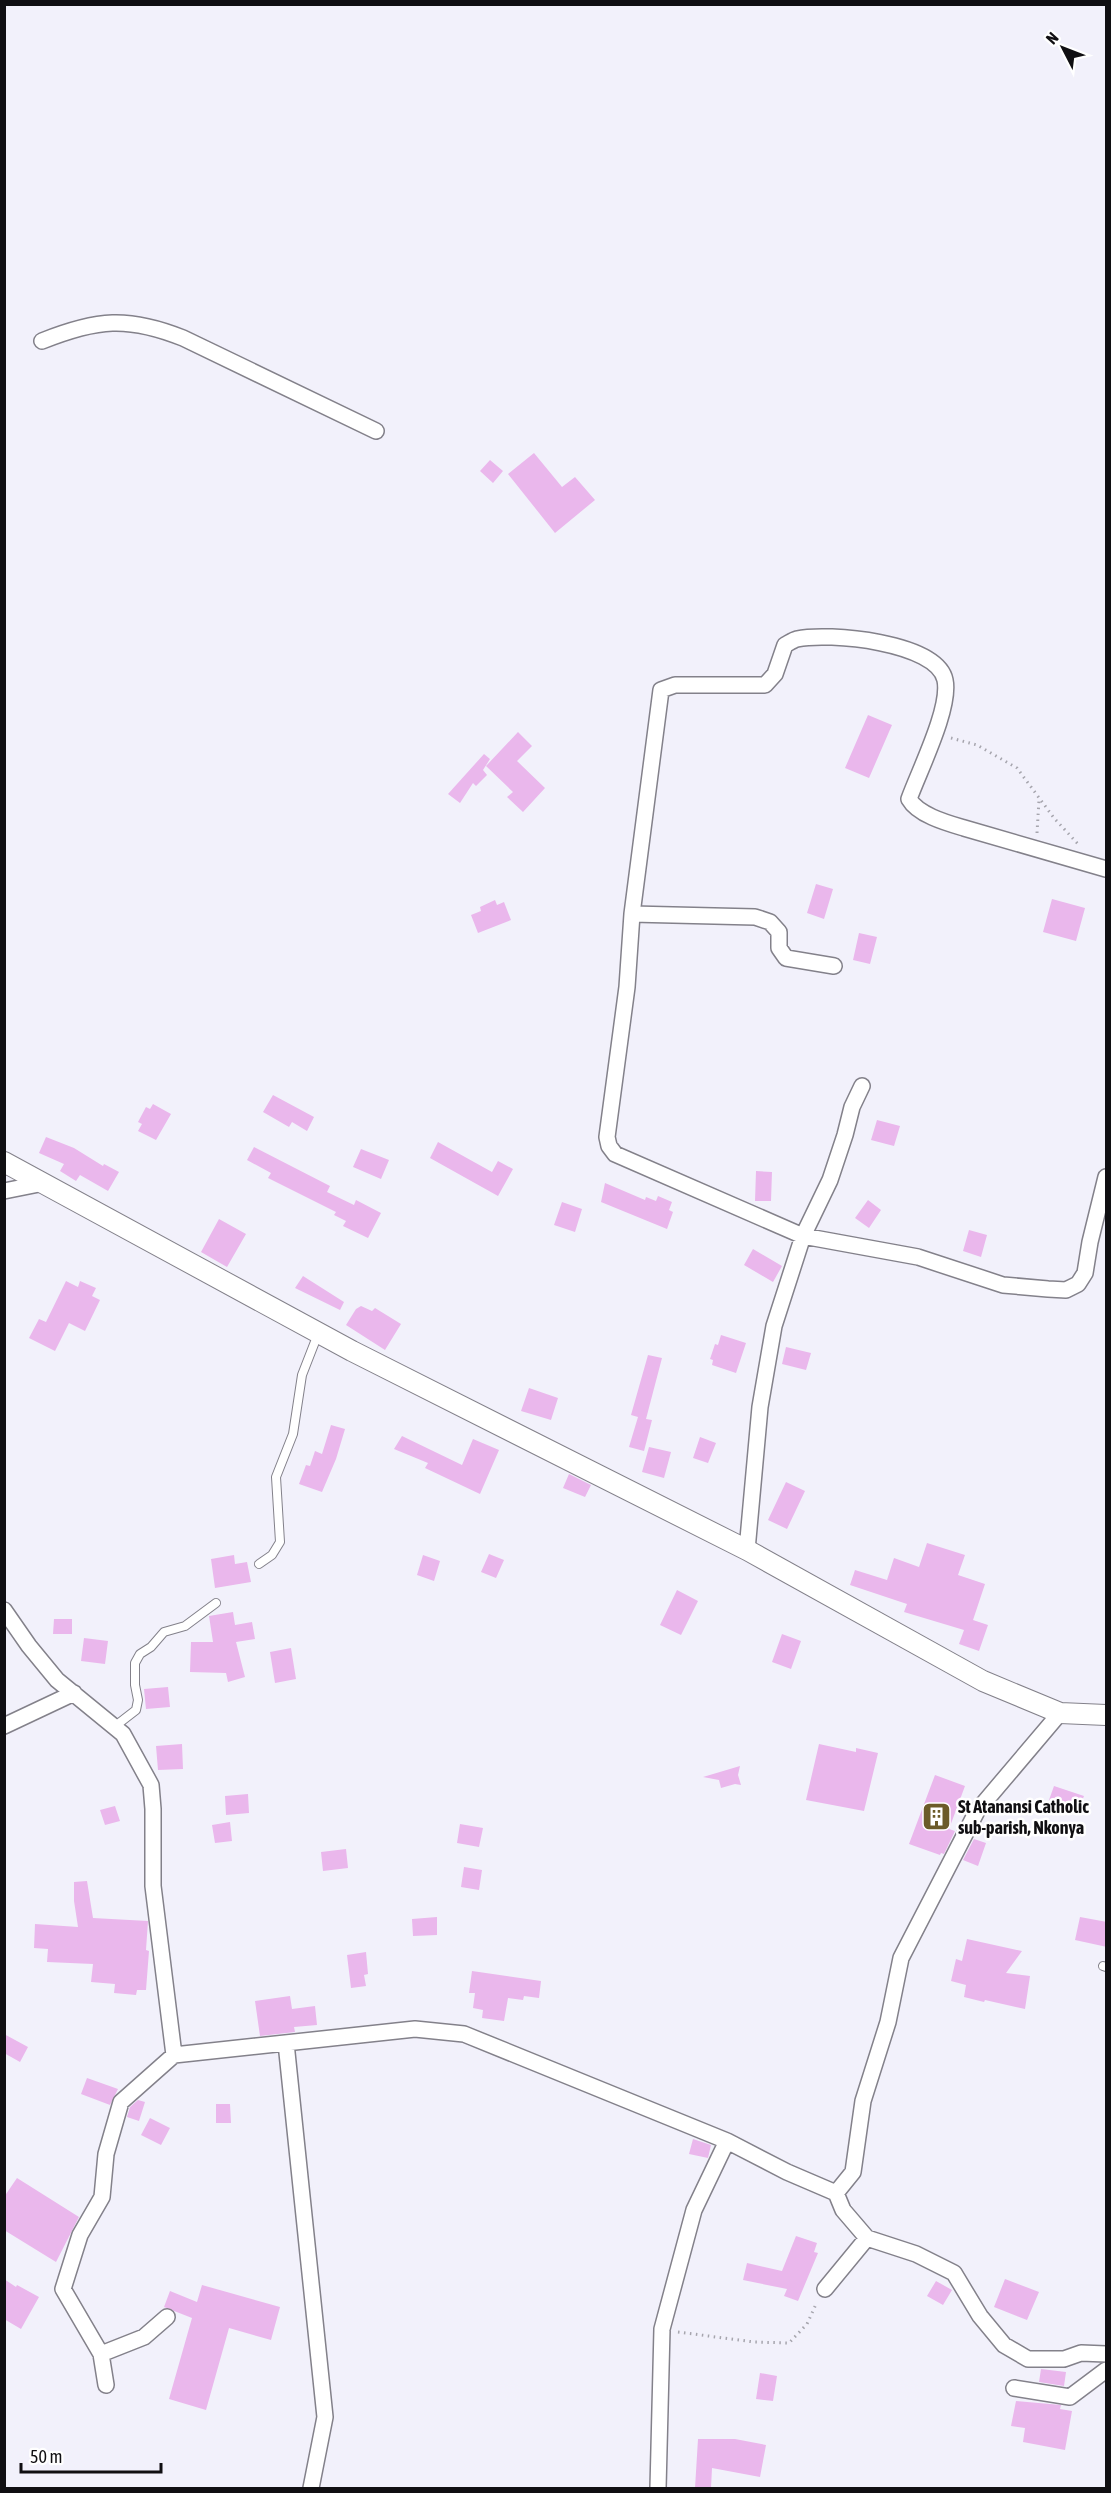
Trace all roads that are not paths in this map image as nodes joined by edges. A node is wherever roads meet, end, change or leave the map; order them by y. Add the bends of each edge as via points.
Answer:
1 (42, 341) dead end
2 (376, 431) dead end
3 (1100, 867) edge
4 (632, 914) junction
5 (834, 966) dead end
6 (862, 1086) dead end
7 (4, 1162) edge
8 (1107, 1177) edge
9 (44, 1183) junction
10 (4, 1191) edge
11 (803, 1236) junction
12 (319, 1333) junction
13 (747, 1550) junction
14 (259, 1564) dead end
15 (216, 1604) dead end
16 (4, 1610) edge
17 (74, 1694) junction
18 (1060, 1713) junction
19 (1107, 1715) edge
20 (4, 1726) edge
21 (114, 1727) junction
22 (286, 2043) junction
23 (174, 2055) junction
24 (727, 2141) junction
25 (836, 2193) junction
26 (867, 2238) junction
27 (825, 2289) road end
28 (166, 2316) dead end
29 (101, 2354) junction
30 (1107, 2354) edge
31 (1107, 2370) edge
32 (106, 2385) dead end
33 (1014, 2388) dead end
34 (311, 2488) edge
35 (658, 2488) edge

1 - 2 street via 93,324 154,326
3 - 4 street via 946,823 913,805 909,799 936,731 945,681 940,670 923,656 897,646 855,639 797,639 785,645 775,674 765,685 675,685 661,690
4 - 5 street via 755,917 770,922 779,932 779,948 786,958
4 - 11 street via 609,1146 615,1154 648,1170
6 - 11 street via 830,1180
7 - 9 street
8 - 11 street via 1085,1273 1078,1284 1066,1290 1003,1285 918,1257
9 - 10 street
9 - 12 street
11 - 13 street via 774,1326 760,1407
12 - 13 street
12 - 14 lane via 302,1375 293,1434 276,1477 280,1542 272,1555
13 - 18 street via 983,1682
15 - 21 lane via 185,1626 164,1632 140,1654 135,1663 136,1710
16 - 17 street via 29,1647
17 - 20 street
17 - 21 street
18 - 19 street
18 - 25 street via 977,1811 902,1958 888,2022 863,2101 853,2172
21 - 23 street via 123,1734 151,1785 153,1886
22 - 23 street
22 - 24 street via 415,2029 464,2034
22 - 34 street via 325,2417
23 - 29 street via 121,2102 106,2154 102,2197 80,2235 63,2289
24 - 25 street
24 - 35 street via 694,2210 662,2329
25 - 26 street via 843,2210
26 - 27 street
26 - 30 street via 916,2254 954,2273 980,2316 1004,2345 1028,2359
28 - 29 street via 144,2337
29 - 32 street
31 - 33 street via 1070,2397

